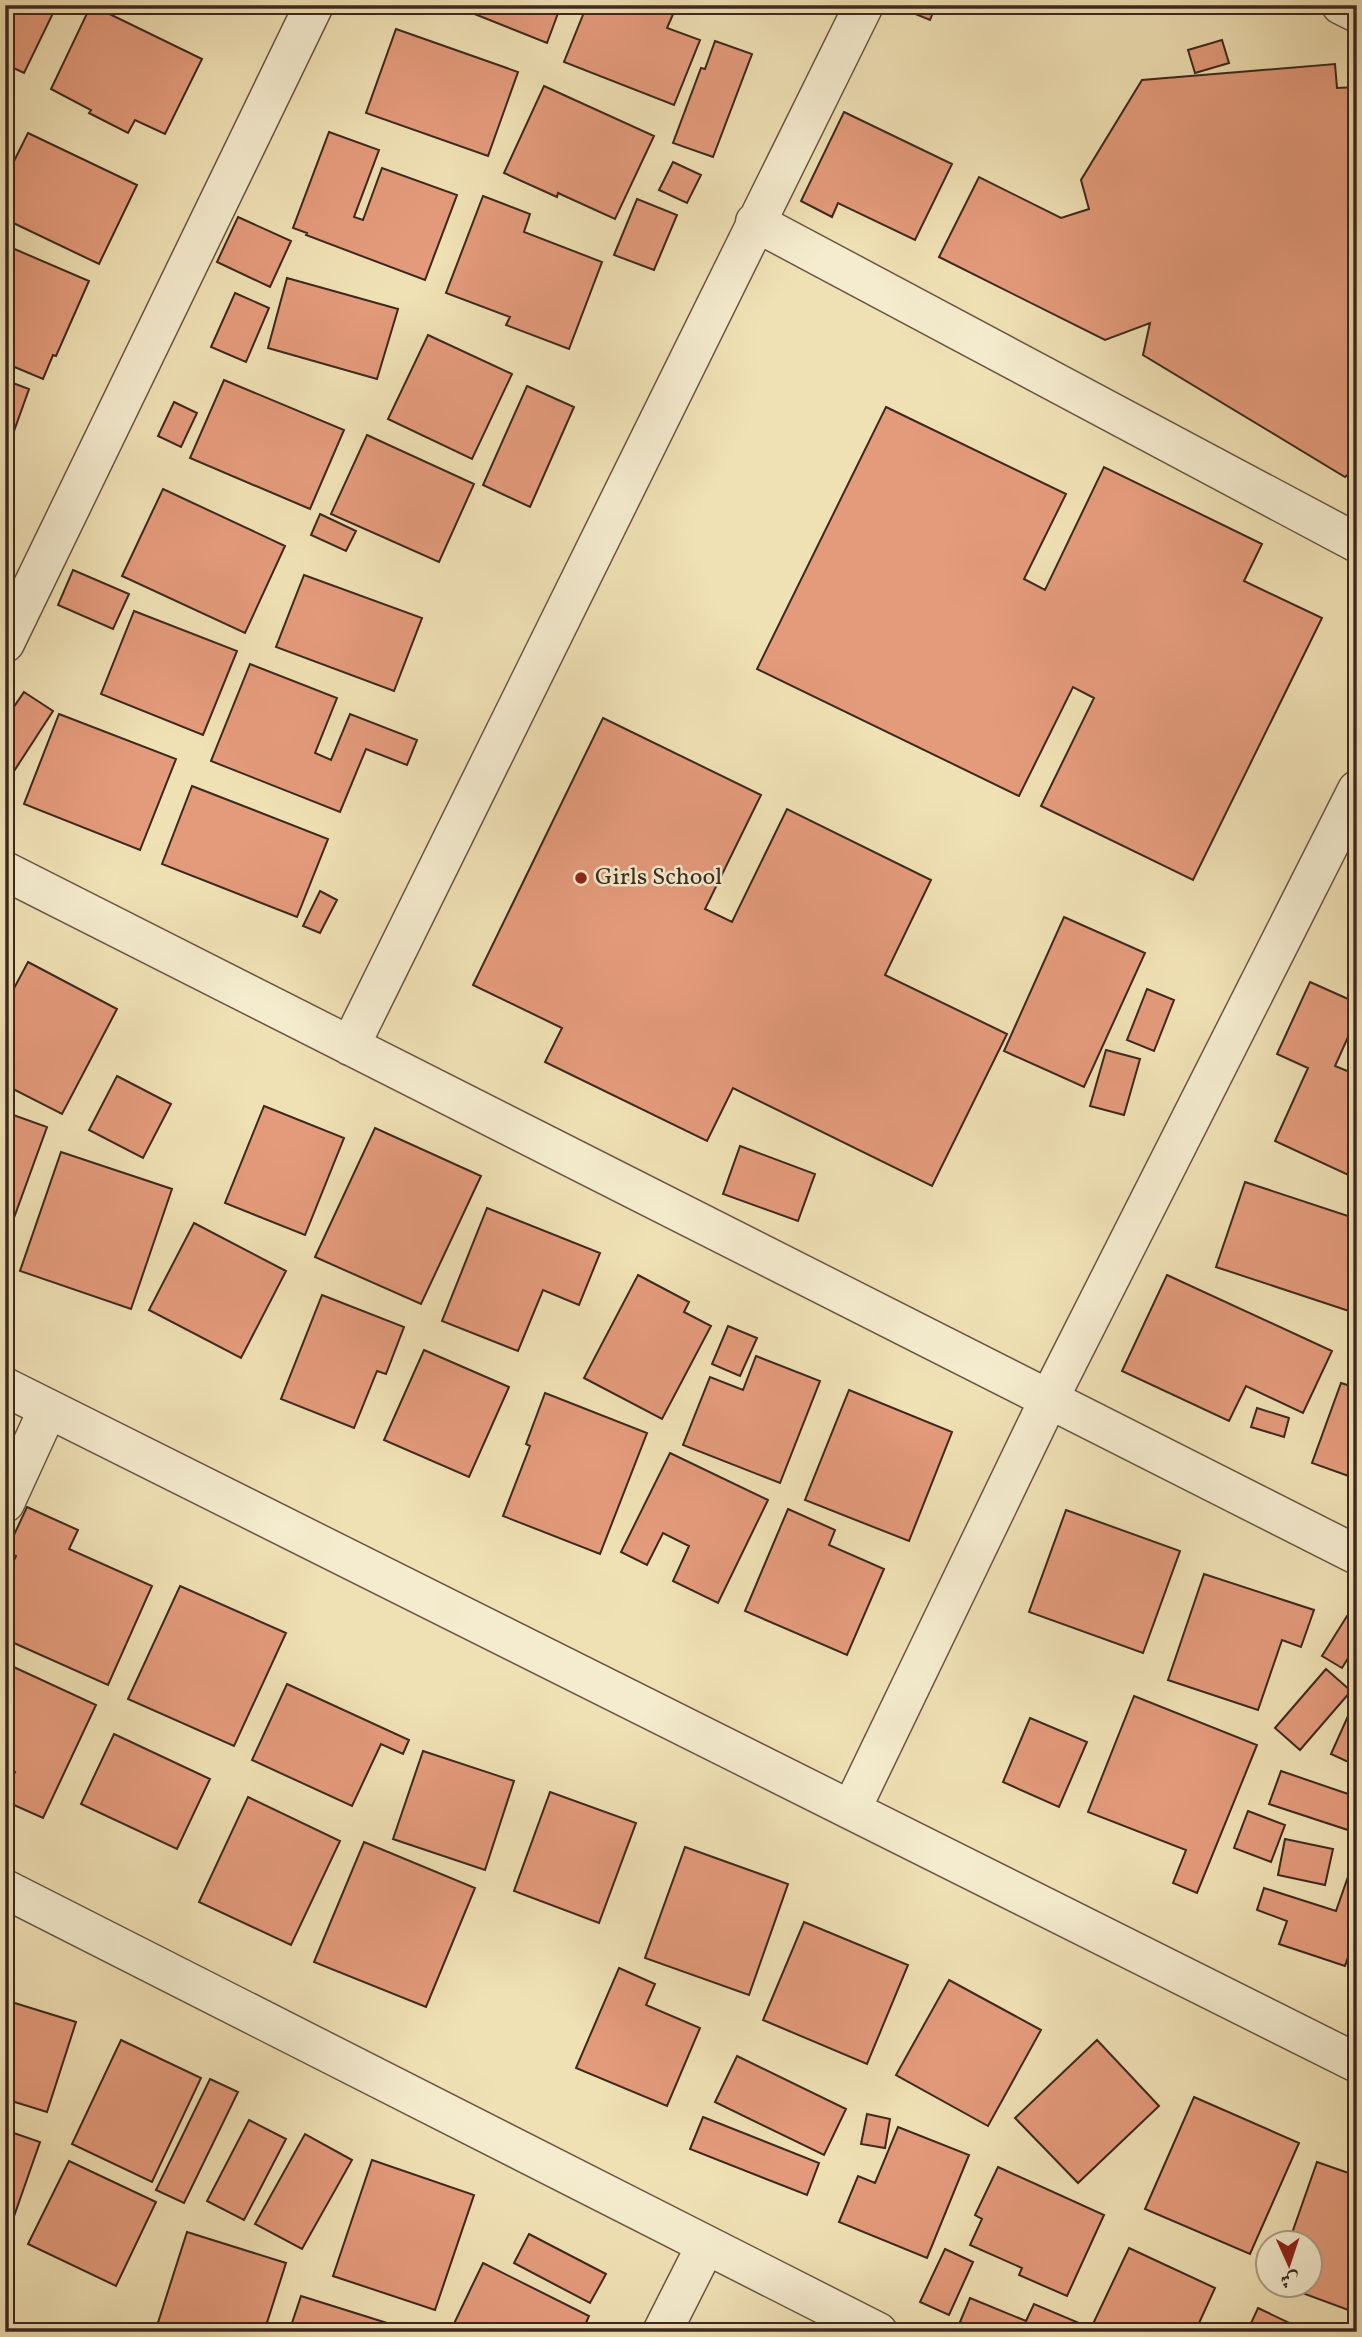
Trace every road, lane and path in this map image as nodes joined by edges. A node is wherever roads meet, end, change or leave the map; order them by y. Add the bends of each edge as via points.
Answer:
1 (314, 5) edge
2 (864, 5) edge
3 (1341, 5) edge
4 (1357, 13) edge
5 (755, 222) junction
6 (1357, 543) edge
7 (5, 643) edge
8 (1357, 790) edge
9 (5, 871) edge
10 (350, 1046) junction
11 (5, 1387) edge
12 (1049, 1399) junction
13 (48, 1409) junction
14 (5, 1503) edge
15 (1357, 1556) edge
16 (851, 1810) junction
17 (5, 1889) edge
18 (1357, 2063) edge
19 (706, 2245) junction
20 (662, 2332) edge
21 (878, 2332) edge

1 - 7 street
2 - 5 street
3 - 4 street
5 - 6 street
5 - 10 street
8 - 12 street
9 - 10 street
10 - 12 street
11 - 13 street
12 - 15 street
12 - 16 street
13 - 14 street
13 - 16 street
16 - 18 street
17 - 19 street
19 - 20 street
19 - 21 street

